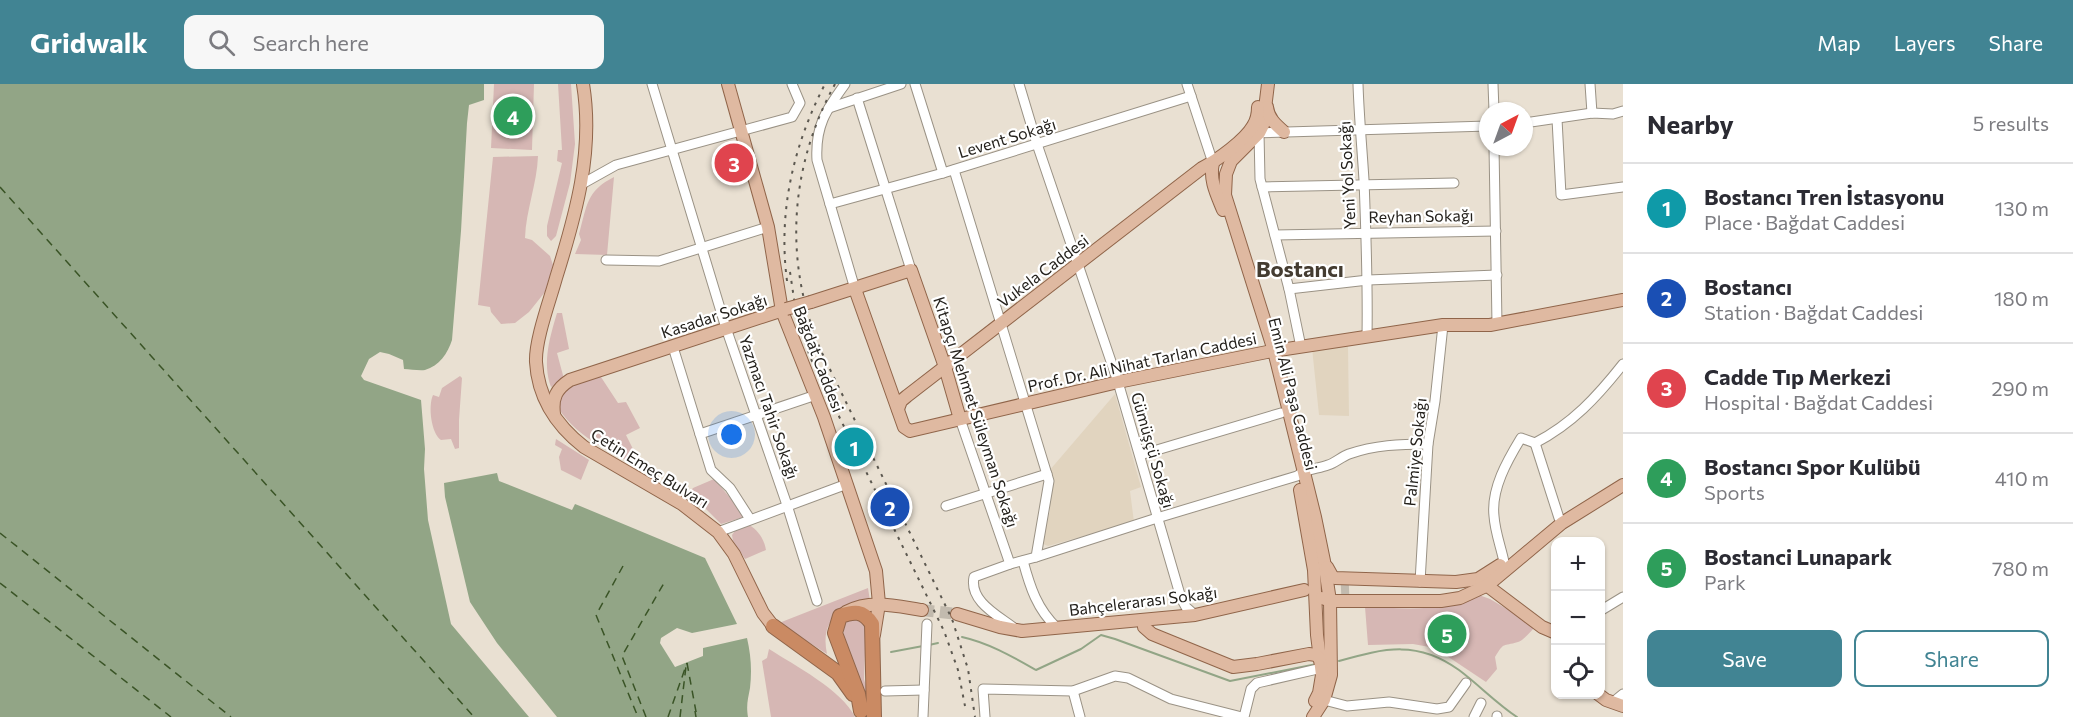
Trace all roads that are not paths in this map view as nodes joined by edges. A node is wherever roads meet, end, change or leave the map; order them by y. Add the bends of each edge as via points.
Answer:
1 (583, 84) edge
2 (652, 84) edge
3 (728, 84) edge
4 (792, 84) edge
5 (845, 84) edge
6 (901, 84) edge
7 (915, 84) edge
8 (1019, 84) edge
9 (1187, 84) edge
10 (1262, 84) edge
11 (1268, 84) edge
12 (1358, 84) edge
13 (1493, 84) edge
14 (1590, 84) edge
15 (1191, 96) junction
16 (857, 98) junction
17 (1267, 98) junction
18 (1494, 102) edge
19 (829, 108) junction
20 (1623, 111) edge
21 (1592, 113) junction
22 (1557, 119) junction
23 (1533, 122) edge
24 (1479, 126) edge
25 (742, 129) junction
26 (1359, 129) junction
27 (1284, 132) junction
28 (1253, 133) junction
29 (1037, 144) junction
30 (672, 150) junction
31 (1494, 156) edge
32 (1213, 163) junction
33 (954, 170) junction
34 (943, 173) junction
35 (1226, 174) junction
36 (1454, 183) dead end
37 (582, 184) junction
38 (1364, 184) junction
39 (1262, 187) junction
40 (1623, 187) edge
41 (886, 189) junction
42 (830, 204) junction
43 (768, 227) junction
44 (1496, 231) junction
45 (1366, 232) junction
46 (1275, 235) junction
47 (703, 247) junction
48 (606, 260) dead end
49 (1078, 265) junction
50 (911, 270) junction
51 (1497, 275) junction
52 (1368, 280) junction
53 (855, 289) junction
54 (1289, 290) junction
55 (1623, 300) edge
56 (784, 310) junction
57 (1001, 323) junction
58 (1497, 324) junction
59 (1443, 325) junction
60 (726, 328) junction
61 (1367, 336) junction
62 (673, 347) junction
63 (1301, 347) junction
64 (1271, 351) junction
65 (1623, 364) edge
66 (945, 367) junction
67 (1118, 382) junction
68 (816, 395) junction
69 (1024, 404) junction
70 (898, 409) junction
71 (1281, 413) junction
72 (756, 415) junction
73 (555, 418) junction
74 (960, 419) junction
75 (700, 434) junction
76 (1535, 443) junction
77 (1428, 444) junction
78 (1140, 455) junction
79 (1300, 473) junction
80 (1047, 474) junction
81 (1623, 479) edge
82 (847, 484) junction
83 (1623, 485) edge
84 (986, 493) junction
85 (787, 505) junction
86 (946, 506) dead end
87 (1157, 518) junction
88 (1559, 518) junction
89 (750, 519) junction
90 (718, 532) junction
91 (1036, 557) junction
92 (1023, 561) junction
93 (1324, 561) junction
94 (1504, 562) junction
95 (1010, 564) junction
96 (1314, 570) junction
97 (1420, 582) junction
98 (1483, 582) junction
99 (1348, 583) junction
100 (1310, 591) junction
101 (1623, 597) edge
102 (1359, 600) junction
103 (817, 601) dead end
104 (1330, 601) junction
105 (1251, 603) junction
106 (879, 604) junction
107 (1605, 609) edge
108 (922, 610) tunnel mouth
109 (957, 614) tunnel mouth
110 (1195, 615) junction
111 (840, 616) junction
112 (1146, 620) junction
113 (1331, 623) junction
114 (927, 624) dead end
115 (773, 626) joint
116 (1057, 628) junction
117 (1016, 630) junction
118 (1551, 631) edge
119 (872, 645) junction
120 (1321, 663) junction
121 (1466, 683) dead end
122 (924, 690) junction
123 (885, 691) dead end
124 (1073, 691) junction
125 (1623, 694) edge
126 (1324, 700) junction
127 (1481, 703) dead end
128 (1618, 704) edge
129 (1419, 712) edge
130 (866, 715) edge
131 (924, 717) edge
132 (985, 717) edge
133 (1080, 717) edge
134 (1243, 717) edge
135 (1305, 717) edge
136 (1313, 717) edge
137 (1474, 717) edge

1 - 37 main road, Çetin Emeç Bulvarı via 587,115
2 - 30 street, Yazmacı Tahir Sokağı
3 - 25 main road, Bağdat Caddesi
4 - 25 street via 800,103 792,117
5 - 19 street
6 - 16 street
7 - 34 street
8 - 29 street, Gümüşçü Sokağı
9 - 15 street, Emin Ali Paşa Caddesi
10 - 28 main road
11 - 17 main road
12 - 26 street, Yeni Yol Sokağı
13 - 18 street
14 - 21 street
15 - 29 street, Levent Sokağı
15 - 32 street, Emin Ali Paşa Caddesi
16 - 19 street
16 - 41 street
17 - 27 main road via 1268,114
17 - 28 main road via 1264,123
19 - 42 street via 816,142
20 - 21 street
21 - 22 street
22 - 23 street
22 - 40 street via 1561,195
24 - 26 street
25 - 30 street
25 - 43 main road, Bağdat Caddesi
26 - 27 street
26 - 38 street, Yeni Yol Sokağı
27 - 28 street
28 - 32 main road, Vukela Caddesi
28 - 35 main road
28 - 39 street
29 - 33 street, Levent Sokağı
29 - 49 street, Gümüşçü Sokağı
30 - 37 street via 616,165
30 - 47 street, Yazmacı Tahir Sokağı
31 - 44 street
32 - 35 main road
32 - 49 main road, Vukela Caddesi
32 - 64 main road, Emin Ali Paşa Caddesi via 1213,186
33 - 34 street, Levent Sokağı
33 - 57 street
34 - 41 street, Levent Sokağı
35 - 64 main road, Emin Ali Paşa Caddesi via 1226,195
36 - 38 street
37 - 73 main road, Çetin Emeç Bulvarı via 536,359 538,381
38 - 39 street
38 - 45 street, Yeni Yol Sokağı
39 - 46 street
41 - 42 street, Levent Sokağı
41 - 50 street
42 - 53 street
43 - 47 street
43 - 56 main road, Bağdat Caddesi
44 - 45 street, Reyhan Sokağı
44 - 51 street
45 - 46 street, Reyhan Sokağı
45 - 52 street, Yeni Yol Sokağı
46 - 54 street
47 - 48 street via 659,261
47 - 60 street, Yazmacı Tahir Sokağı
49 - 57 main road, Vukela Caddesi
49 - 67 street, Gümüşçü Sokağı
50 - 53 main road, Kasadar Sokağı
50 - 66 main road, Kitapçı Mehmet Süleyman Sokağı
51 - 52 street
51 - 58 street
52 - 54 street
52 - 61 street, Yeni Yol Sokağı
53 - 56 main road, Kasadar Sokağı, bridge
53 - 70 main road
54 - 63 street
55 - 58 main road, Prof. Dr. Ali Nihat Tarlan Caddesi
56 - 60 main road, Kasadar Sokağı
56 - 68 main road, Bağdat Caddesi
57 - 66 main road, Vukela Caddesi
57 - 69 street
58 - 59 main road, Prof. Dr. Ali Nihat Tarlan Caddesi
59 - 61 main road, Prof. Dr. Ali Nihat Tarlan Caddesi
59 - 77 street, Palmiye Sokağı
60 - 62 main road, Kasadar Sokağı
60 - 72 street, Yazmacı Tahir Sokağı
61 - 63 main road, Prof. Dr. Ali Nihat Tarlan Caddesi
62 - 73 main road, Kasadar Sokağı via 560,386 553,403
62 - 75 street
63 - 64 main road, Prof. Dr. Ali Nihat Tarlan Caddesi
64 - 67 main road, Prof. Dr. Ali Nihat Tarlan Caddesi
64 - 71 main road, Emin Ali Paşa Caddesi
64 - 79 main road, Emin Ali Paşa Caddesi
65 - 76 street via 1578,415
66 - 70 main road, Vukela Caddesi via 901,401
66 - 74 main road, Kitapçı Mehmet Süleyman Sokağı
67 - 69 main road, Prof. Dr. Ali Nihat Tarlan Caddesi
67 - 78 street, Gümüşçü Sokağı
68 - 72 street
68 - 82 main road, Bağdat Caddesi
69 - 74 main road, Prof. Dr. Ali Nihat Tarlan Caddesi
69 - 80 street
70 - 74 main road, Prof. Dr. Ali Nihat Tarlan Caddesi via 904,427 910,431
71 - 78 street
71 - 79 main road, Emin Ali Paşa Caddesi
72 - 75 street
72 - 85 street, Yazmacı Tahir Sokağı
73 - 90 main road, Çetin Emeç Bulvarı via 584,447 682,504
74 - 84 street, Kitapçı Mehmet Süleyman Sokağı
75 - 89 street via 711,470 730,488
76 - 88 street
76 - 94 street via 1521,438 1497,489 1494,515
77 - 79 street via 1367,449
77 - 97 street, Palmiye Sokağı
78 - 87 street, Gümüşçü Sokağı
79 - 87 street
79 - 93 main road, Emin Ali Paşa Caddesi
79 - 96 main road, Emin Ali Paşa Caddesi
80 - 84 street
80 - 91 street
81 - 88 main road
82 - 85 street
82 - 106 main road, Bağdat Caddesi via 876,572
83 - 98 main road via 1562,523
84 - 86 street
84 - 95 street, Kitapçı Mehmet Süleyman Sokağı
85 - 89 street
85 - 103 street, Yazmacı Tahir Sokağı
87 - 91 street
87 - 110 street, Gümüşçü Sokağı via 1181,598
88 - 94 main road
89 - 90 street
90 - 115 main road, Çetin Emeç Bulvarı
91 - 92 street
92 - 95 street
92 - 116 street, Bahçelerarası Sokağı via 1035,600
93 - 99 main road via 1332,576
93 - 104 main road, Emin Ali Paşa Caddesi
94 - 98 main road
95 - 117 street via 974,577 972,586 990,610
96 - 100 main road, Emin Ali Paşa Caddesi
96 - 105 main road via 1304,582
97 - 98 main road
97 - 99 main road
98 - 99 main road via 1456,588 1409,589
98 - 102 main road via 1460,598 1441,601
98 - 118 main road
99 - 102 main road via 1337,585 1338,593
100 - 104 main road
100 - 105 main road, Bahçelerarası Sokağı
100 - 120 main road, Emin Ali Paşa Caddesi
101 - 107 street
102 - 104 main road
102 - 113 main road via 1340,611
104 - 113 main road, Emin Ali Paşa Caddesi
105 - 110 main road, Bahçelerarası Sokağı
106 - 108 main road
106 - 111 main road via 855,607
106 - 119 main road, Bağdat Caddesi
109 - 117 main road, Bahçelerarası Sokağı
110 - 112 main road, Bahçelerarası Sokağı
111 - 119 highway via 854,612 867,616 872,624
111 - 130 highway via 835,633
112 - 116 main road, Bahçelerarası Sokağı
112 - 120 main road via 1144,627 1152,634 1233,666 1309,654 1316,655
113 - 126 main road, Emin Ali Paşa Caddesi via 1331,675
114 - 122 street
115 - 130 highway via 838,673
116 - 117 main road, Bahçelerarası Sokağı
119 - 130 highway
120 - 134 street via 1257,682
120 - 135 main road, Emin Ali Paşa Caddesi via 1319,693
121 - 129 street via 1449,707
122 - 123 street
122 - 131 street
124 - 132 street via 988,689
124 - 133 street
124 - 134 street via 1115,676 1128,678 1172,699
125 - 128 street
126 - 129 street via 1347,706 1389,702
126 - 136 main road, Emin Ali Paşa Caddesi
127 - 137 street

